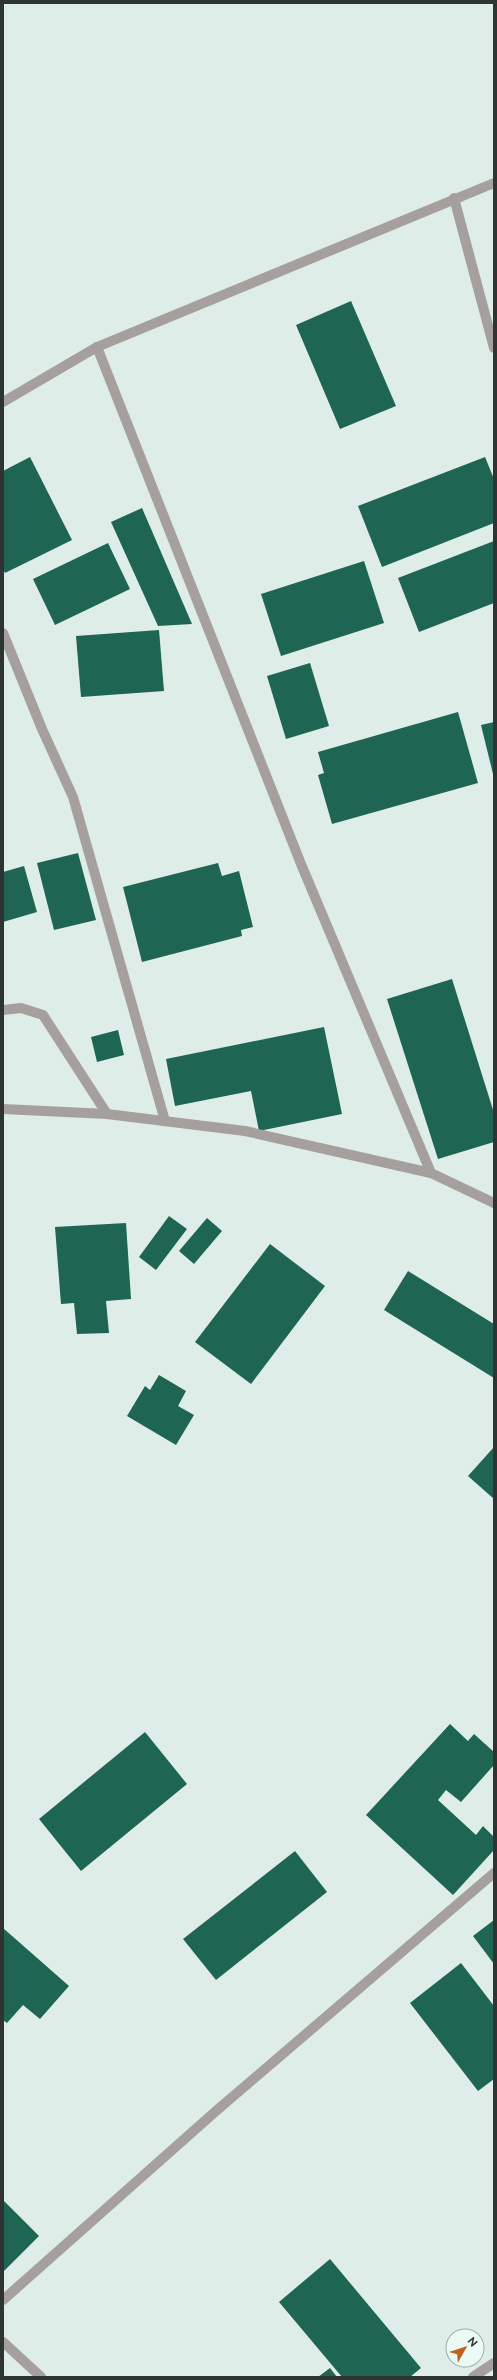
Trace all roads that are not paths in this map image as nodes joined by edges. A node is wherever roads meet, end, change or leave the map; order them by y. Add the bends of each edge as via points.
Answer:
1 (494, 183) edge
2 (454, 198) junction
3 (97, 347) junction
4 (494, 348) edge
5 (3, 402) edge
6 (3, 633) edge
7 (3, 1010) edge
8 (3, 1109) edge
9 (107, 1114) junction
10 (165, 1121) junction
11 (431, 1173) junction
12 (494, 1203) edge
13 (494, 1873) edge
14 (3, 2300) edge
15 (3, 2342) edge
16 (494, 2363) edge
17 (42, 2377) edge
18 (473, 2377) edge

1 - 2 street
2 - 3 street
2 - 4 street
3 - 5 street
3 - 11 street via 301,864
6 - 10 street via 73,797
7 - 9 street via 21,1008 43,1015
8 - 9 street
9 - 10 street
10 - 11 street via 245,1131
11 - 12 street
13 - 14 street via 216,2111
15 - 17 street
16 - 18 street

